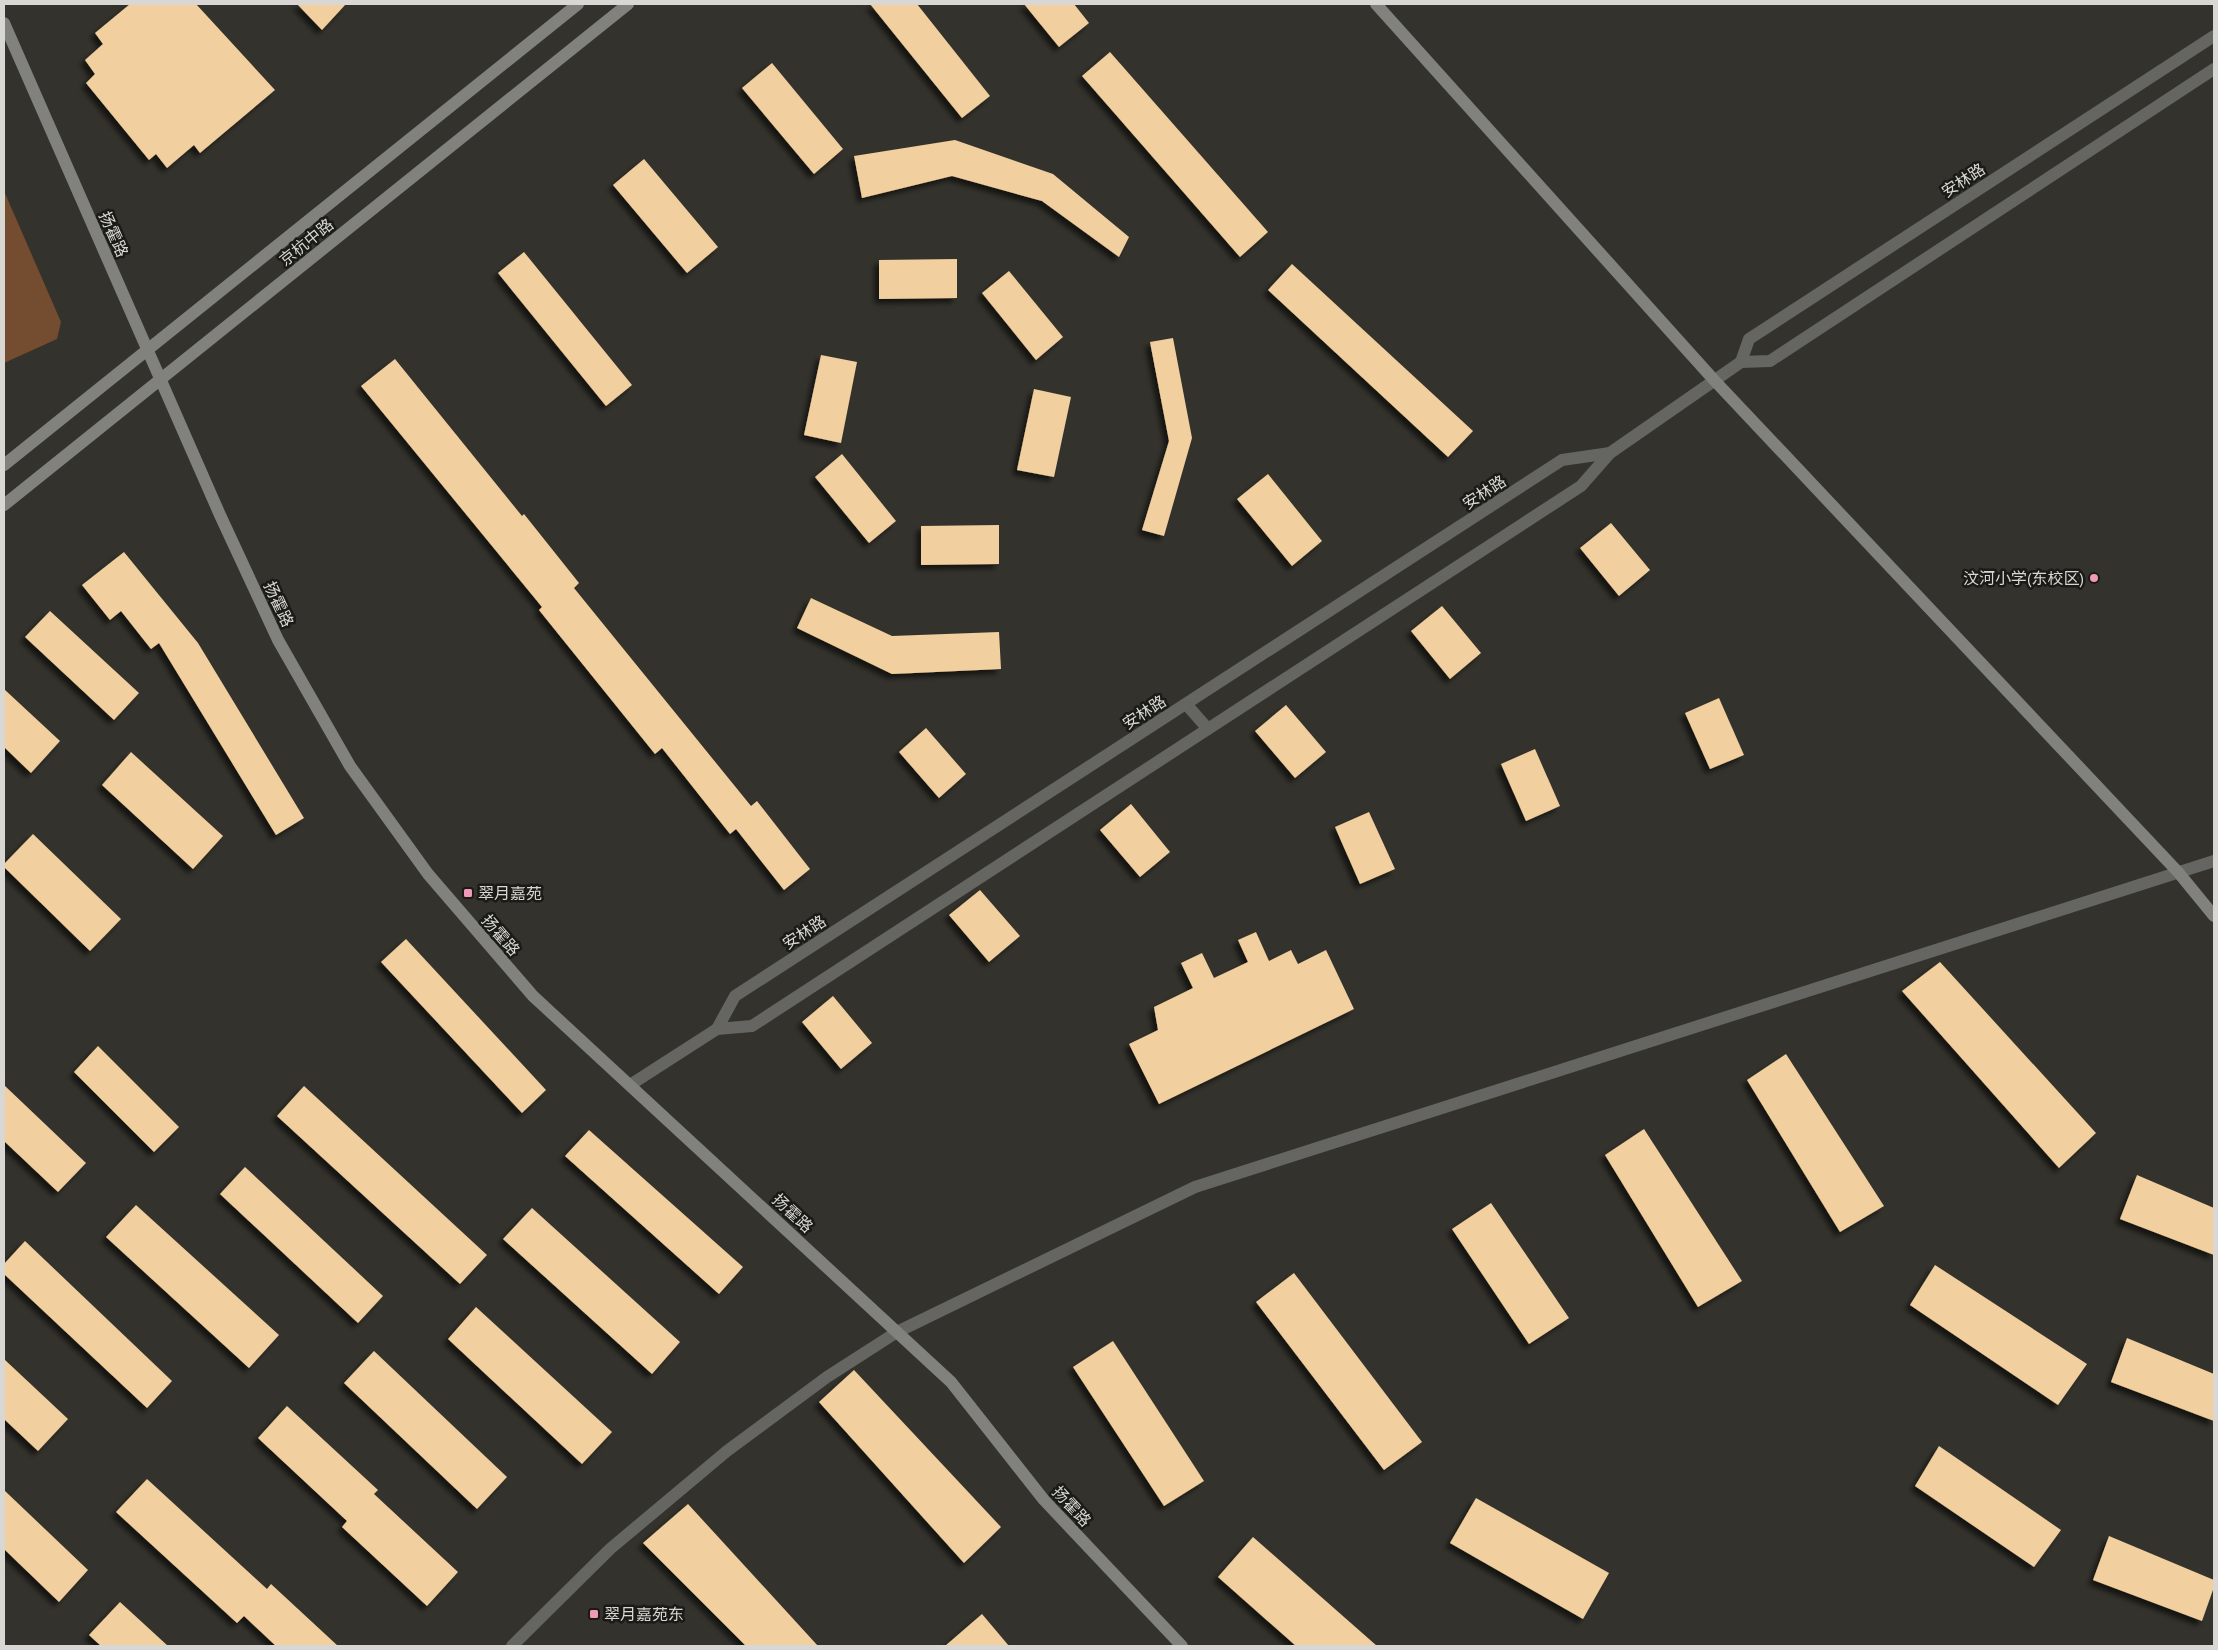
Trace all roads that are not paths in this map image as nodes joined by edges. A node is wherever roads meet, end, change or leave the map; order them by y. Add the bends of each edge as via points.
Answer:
1 (578, 4) edge
2 (628, 4) edge
3 (1376, 4) edge
4 (4, 23) edge
5 (2214, 36) edge
6 (2214, 69) edge
7 (147, 349) junction
8 (1741, 362) junction
9 (160, 380) junction
10 (1714, 380) junction
11 (1610, 453) junction
12 (4, 465) edge
13 (4, 505) edge
14 (1186, 704) junction
15 (1208, 729) junction
16 (2214, 861) edge
17 (2178, 872) junction
18 (2214, 916) edge
19 (717, 1029) junction
20 (630, 1085) junction
21 (897, 1332) junction
22 (512, 1646) edge
23 (1182, 1646) edge

1 - 7 street, 京杭中路
2 - 9 street, 京杭中路
3 - 10 street
4 - 7 street, 扬霍路
5 - 8 street, 安林路 via 1749,339
6 - 8 street via 1770,361
7 - 9 street, 扬霍路
7 - 12 street, 京杭中路
8 - 10 street, 安林路
9 - 13 street, 京杭中路
9 - 20 street, 扬霍路 via 278,640 350,766 428,874 533,996
10 - 11 street, 安林路
10 - 17 street
11 - 14 street, 安林路 via 1562,460
11 - 15 street, 安林路 via 1581,486
14 - 15 street
14 - 19 street, 安林路 via 735,996
15 - 19 street, 安林路 via 752,1026
16 - 17 street
17 - 18 street
17 - 21 street via 1195,1187
19 - 20 street, 安林路
20 - 21 street, 扬霍路
21 - 22 street via 827,1377 726,1451 610,1548
21 - 23 street, 扬霍路 via 951,1382 1044,1500

